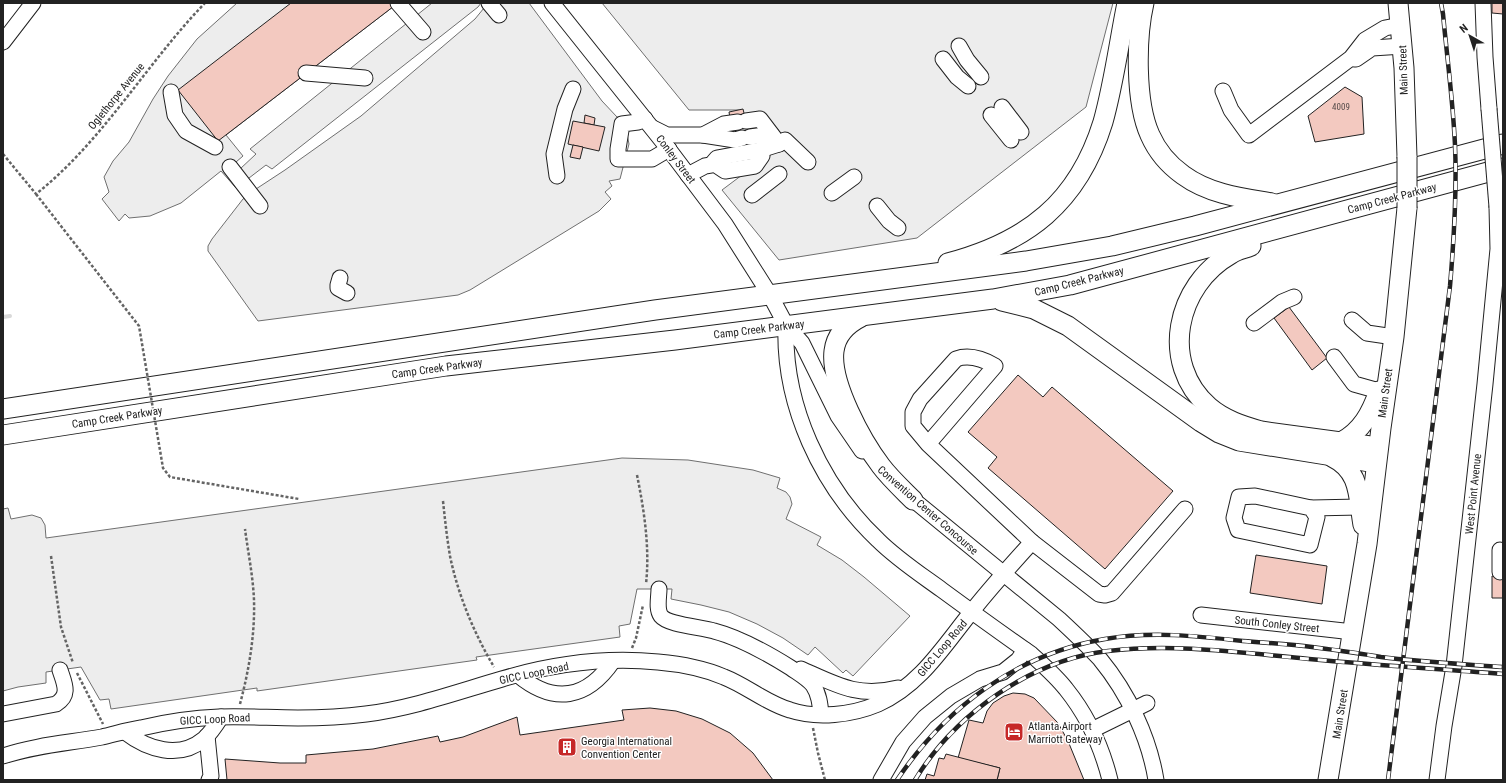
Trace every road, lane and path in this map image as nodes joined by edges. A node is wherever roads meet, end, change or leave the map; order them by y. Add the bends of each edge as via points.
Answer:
1 (33, 3) edge
2 (205, 3) edge
3 (398, 3) edge
4 (489, 3) edge
5 (552, 3) edge
6 (1127, 3) edge
7 (1144, 3) edge
8 (1398, 3) edge
9 (1483, 3) edge
10 (499, 15) dead end
11 (1401, 25) junction
12 (423, 32) dead end
13 (3, 42) edge
14 (960, 46) dead end
15 (1403, 46) junction
16 (1351, 58) junction
17 (943, 60) dead end
18 (306, 73) dead end
19 (981, 77) dead end
20 (365, 78) dead end
21 (968, 86) dead end
22 (573, 89) dead end
23 (1223, 91) dead end
24 (171, 92) dead end
25 (996, 111) dead end
26 (648, 123) junction
27 (757, 130) junction
28 (698, 135) junction
29 (1016, 136) dead end
30 (1503, 144) edge
31 (214, 147) dead end
32 (671, 153) junction
33 (3, 154) edge
34 (808, 162) dead end
35 (710, 166) junction
36 (230, 168) dead end
37 (1503, 168) edge
38 (779, 174) dead end
39 (688, 175) junction
40 (557, 176) dead end
41 (854, 176) dead end
42 (700, 192) junction
43 (832, 193) dead end
44 (36, 194) junction
45 (752, 195) dead end
46 (1277, 204) junction
47 (260, 206) dead end
48 (877, 206) dead end
49 (1311, 221) junction
50 (898, 228) dead end
51 (340, 278) dead end
52 (882, 281) junction
53 (347, 293) dead end
54 (770, 295) junction
55 (1294, 297) dead end
56 (993, 299) junction
57 (864, 316) junction
58 (1352, 320) dead end
59 (1254, 323) dead end
60 (786, 325) junction
61 (1394, 337) junction
62 (1334, 357) dead end
63 (1390, 359) junction
64 (1379, 391) junction
65 (3, 410) edge
66 (3, 435) edge
67 (928, 444) junction
68 (1334, 449) junction
69 (1377, 455) junction
70 (637, 475) dead end
71 (299, 499) dead end
72 (913, 500) junction
73 (443, 501) dead end
74 (1360, 507) junction
75 (1311, 508) junction
76 (1185, 509) dead end
77 (245, 529) dead end
78 (1032, 542) junction
79 (1367, 544) junction
80 (1503, 551) edge
81 (51, 556) dead end
82 (1500, 572) dead end
83 (1004, 574) junction
84 (652, 588) joint
85 (644, 599) dead end
86 (972, 612) junction
87 (1202, 615) dead end
88 (1353, 632) junction
89 (758, 648) junction
90 (1025, 650) junction
91 (620, 661) junction
92 (60, 670) dead end
93 (510, 677) junction
94 (915, 680) junction
95 (1147, 703) dead end
96 (1133, 710) junction
97 (3, 714) edge
98 (815, 714) junction
99 (221, 717) junction
100 (237, 717) junction
101 (1092, 730) junction
102 (118, 733) junction
103 (207, 736) junction
104 (3, 756) edge
105 (212, 779) edge
106 (825, 780) edge
107 (881, 780) edge
108 (1110, 780) edge
109 (1156, 780) edge
110 (1328, 780) edge
111 (1438, 780) edge

1 - 13 street
2 - 44 path, Oglethorpe Avenue via 73,161
3 - 12 street
4 - 10 street
5 - 26 street, Conley Street
6 - 52 main road via 1103,121 1095,145 1071,189 1034,225 993,249
7 - 46 main road via 1140,36 1140,86 1143,112 1158,150 1182,175 1205,188 1231,196
8 - 11 main road, Main Street
9 - 111 street, West Point Avenue, bridge via 1498,249 1454,666
11 - 15 main road, Main Street
11 - 16 street via 1385,28 1365,40
14 - 19 street via 967,60
15 - 16 street via 1372,48 1356,59
15 - 61 main road, Main Street, bridge via 1407,208
16 - 23 street via 1249,135 1231,110
17 - 21 street
18 - 20 street
22 - 40 street via 565,109 554,154
24 - 31 street via 175,115 186,131
25 - 29 street
26 - 28 street via 667,135
26 - 32 street, Conley Street
26 - 32 street via 622,124 618,159 652,159
27 - 28 street via 724,124
27 - 34 street
27 - 35 street via 760,150 717,158
27 - 35 street via 762,156
28 - 32 street via 681,143
30 - 46 main road, Camp Creek Parkway
32 - 39 street, Conley Street
33 - 44 path
35 - 39 street
35 - 42 street via 700,172
36 - 47 street
37 - 49 main road, Camp Creek Parkway
38 - 45 street
39 - 42 street, Conley Street
41 - 43 street
42 - 54 street, Conley Street via 739,245
44 - 71 path, bridge via 139,326 163,468 170,477
46 - 52 main road, Camp Creek Parkway via 1112,246 1026,262
48 - 50 street
49 - 56 main road, Camp Creek Parkway via 1070,285
49 - 68 main road via 1288,233 1231,254 1203,277 1183,312 1178,335 1179,351 1187,377 1200,398 1208,407 1230,421
51 - 53 street via 338,288
52 - 54 main road, Camp Creek Parkway
54 - 60 street, Conley Street
54 - 65 main road, Camp Creek Parkway via 640,312
55 - 59 street via 1282,302
56 - 57 main road, Camp Creek Parkway
56 - 68 main road via 1034,309 1068,326 1219,433 1239,441 1260,445
57 - 60 main road, Camp Creek Parkway
57 - 72 main road via 851,322 838,337 833,362 836,376 850,412 869,449 881,466
58 - 61 street via 1367,333
60 - 66 main road, Camp Creek Parkway via 446,366
60 - 72 street, Convention Center Concourse via 802,343 850,435 879,469
60 - 86 street via 785,346 796,405 810,443 829,480 877,540 896,557
61 - 63 main road, Main Street
62 - 64 street via 1354,384
63 - 64 main road
63 - 69 main road, Main Street
64 - 68 main road via 1363,425
67 - 67 street via 913,426 913,412 920,399 956,359 974,358 995,366
67 - 78 street
68 - 69 main road
68 - 74 main road via 1339,461 1348,468 1354,478
69 - 79 main road, Main Street
70 - 84 path via 646,526 647,562
72 - 83 street, Convention Center Concourse
73 - 93 path via 450,555 465,606 487,654
74 - 75 street
74 - 79 main road
75 - 75 street via 1317,516 1310,545 1238,530 1234,518 1239,497 1255,496
76 - 78 street via 1112,593 1105,596
77 - 100 path via 253,588 253,636
78 - 83 street, GICC Loop Road
79 - 88 main road, Main Street
80 - 82 street via 1500,550
81 - 102 path via 66,645 97,714
83 - 86 street, GICC Loop Road
83 - 96 street, Convention Center Concourse via 1080,638 1101,660
84 - 89 street via 660,615 665,620 715,631
85 - 91 path via 636,638
86 - 90 street
86 - 94 street, GICC Loop Road
87 - 88 street, South Conley Street
88 - 110 main road, Main Street
89 - 94 street via 838,686 853,690 884,691 899,688
89 - 98 street via 812,683 820,701
90 - 101 street via 1066,689
90 - 107 street via 1018,660 1002,672 980,679 951,696 925,717 903,742
91 - 93 street, GICC Loop Road via 566,665
91 - 93 street via 584,690 570,694 541,690
91 - 98 street, GICC Loop Road via 679,664 703,669 724,676 789,710
92 - 97 street via 65,687 62,700 56,704
93 - 100 street, GICC Loop Road via 436,700 367,714 300,718
94 - 98 street, GICC Loop Road via 897,694 859,711
95 - 96 street
96 - 101 street
96 - 109 street, Convention Center Concourse via 1145,737
98 - 106 path via 818,753
99 - 100 street, GICC Loop Road
99 - 102 street, GICC Loop Road via 172,722
99 - 103 street
101 - 108 street
102 - 103 street via 162,750 177,751 191,747
102 - 104 street, GICC Loop Road via 30,748
103 - 105 street

